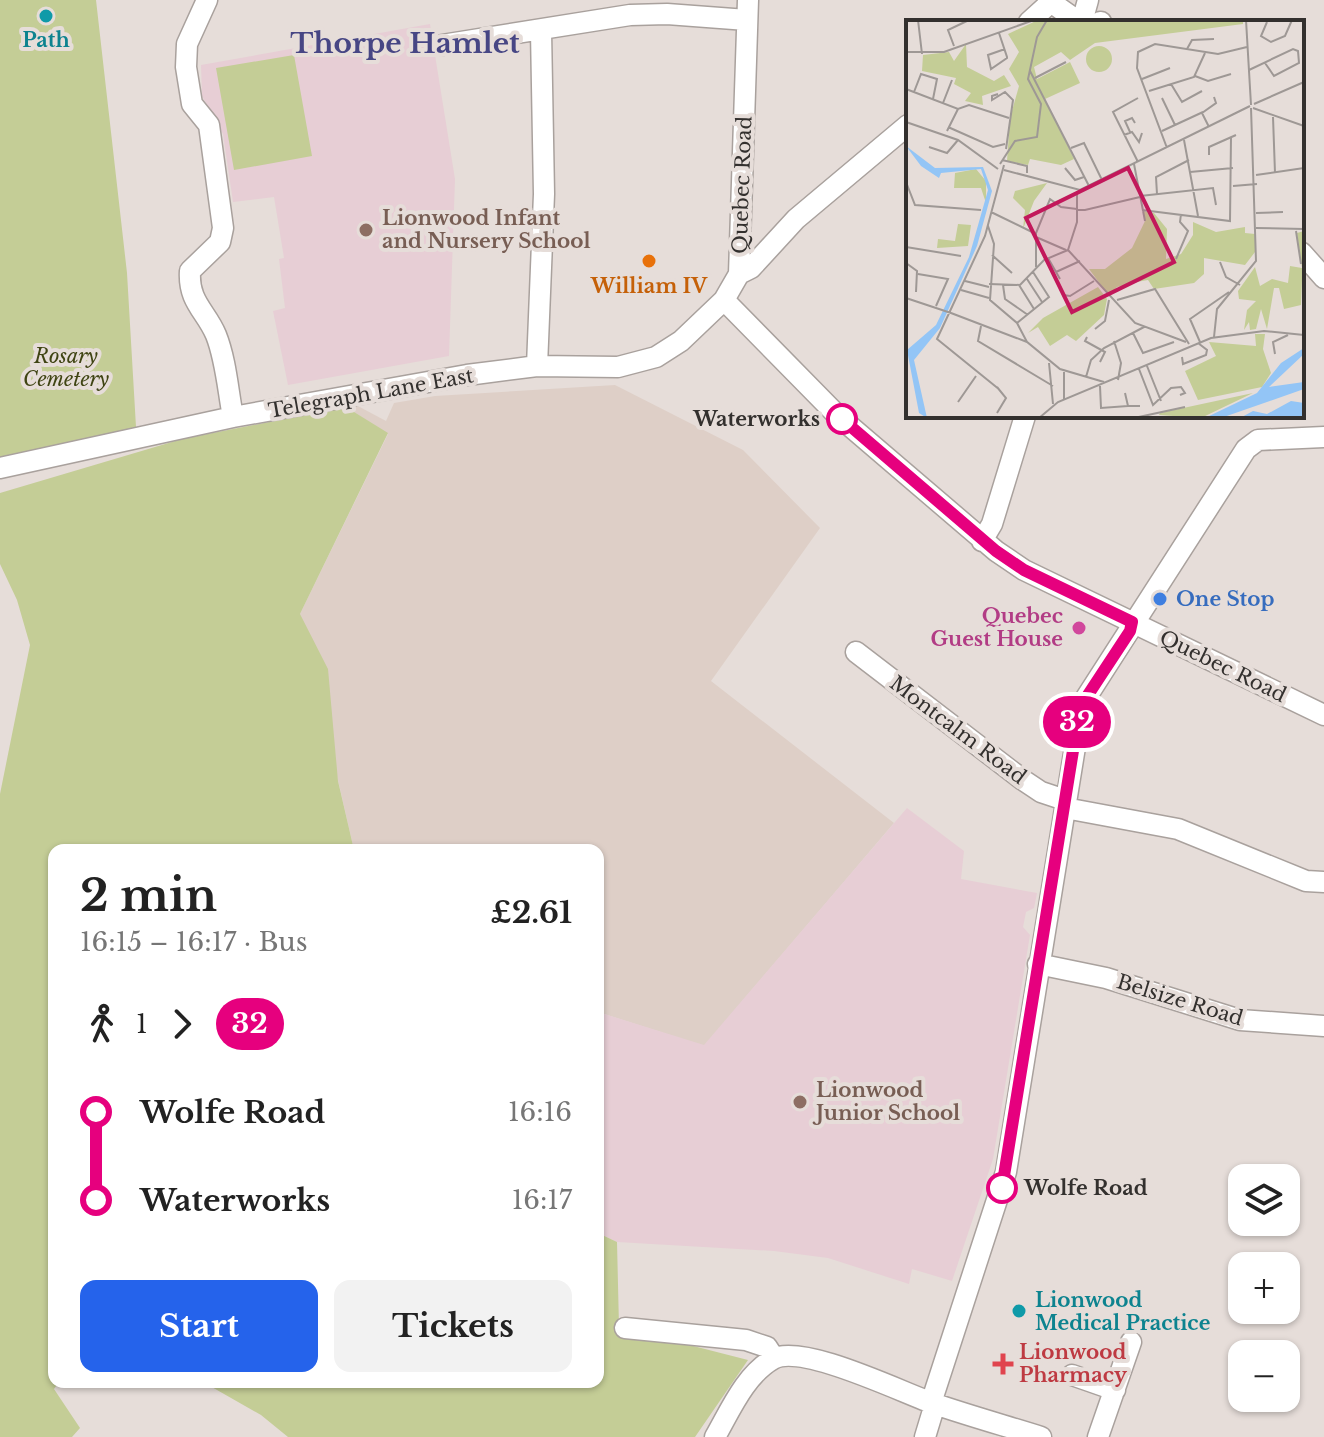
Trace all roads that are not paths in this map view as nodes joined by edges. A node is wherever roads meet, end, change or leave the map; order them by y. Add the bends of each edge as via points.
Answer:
1 (207, 0) edge
2 (1088, 0) edge
3 (1050, 1) edge
4 (747, 10) edge
5 (1031, 20) edge
6 (1077, 20) edge
7 (1081, 20) edge
8 (541, 31) junction
9 (442, 45) dead end
10 (906, 127) edge
11 (1304, 255) edge
12 (739, 274) junction
13 (1324, 278) edge
14 (724, 300) junction
15 (537, 366) junction
16 (233, 417) junction
17 (1024, 418) edge
18 (1324, 437) edge
19 (0, 468) edge
20 (982, 541) junction
21 (1132, 622) junction
22 (856, 652) dead end
23 (1324, 715) edge
24 (1065, 804) junction
25 (1324, 882) edge
26 (1038, 964) junction
27 (1324, 1026) edge
28 (625, 1328) dead end
29 (1131, 1342) dead end
30 (774, 1358) junction
31 (1072, 1375) dead end
32 (1115, 1390) junction
33 (933, 1404) junction
34 (715, 1437) edge
35 (925, 1437) edge
36 (1041, 1437) edge
37 (1098, 1437) edge

1 - 16 street via 187,44 186,67 192,104 209,125 223,228 220,242 190,271 189,284 220,348
2 - 7 street
3 - 5 street
3 - 6 street
4 - 8 street via 630,15
4 - 12 street, Quebec Road
8 - 9 street
8 - 15 street via 544,194
10 - 12 street
11 - 13 street
12 - 14 street, Quebec Road
14 - 15 street, Telegraph Lane East via 656,357 618,367
14 - 20 street, Quebec Road via 847,424
15 - 16 street, Telegraph Lane East
16 - 19 street, Telegraph Lane East
17 - 20 street
18 - 21 street via 1258,440 1246,449
20 - 21 street, Quebec Road via 1024,570
21 - 23 street, Quebec Road
21 - 24 street via 1082,704
22 - 24 street, Montcalm Road via 1023,780
24 - 25 street, Montcalm Road via 1178,829 1306,881
24 - 26 street
26 - 27 street, Belsize Road via 1106,978 1240,1020
26 - 33 street via 1006,1172
28 - 30 street via 746,1340 767,1347
29 - 32 street
30 - 33 street via 812,1360
30 - 34 street via 753,1376
31 - 32 street
32 - 37 street
33 - 35 street
33 - 36 street

